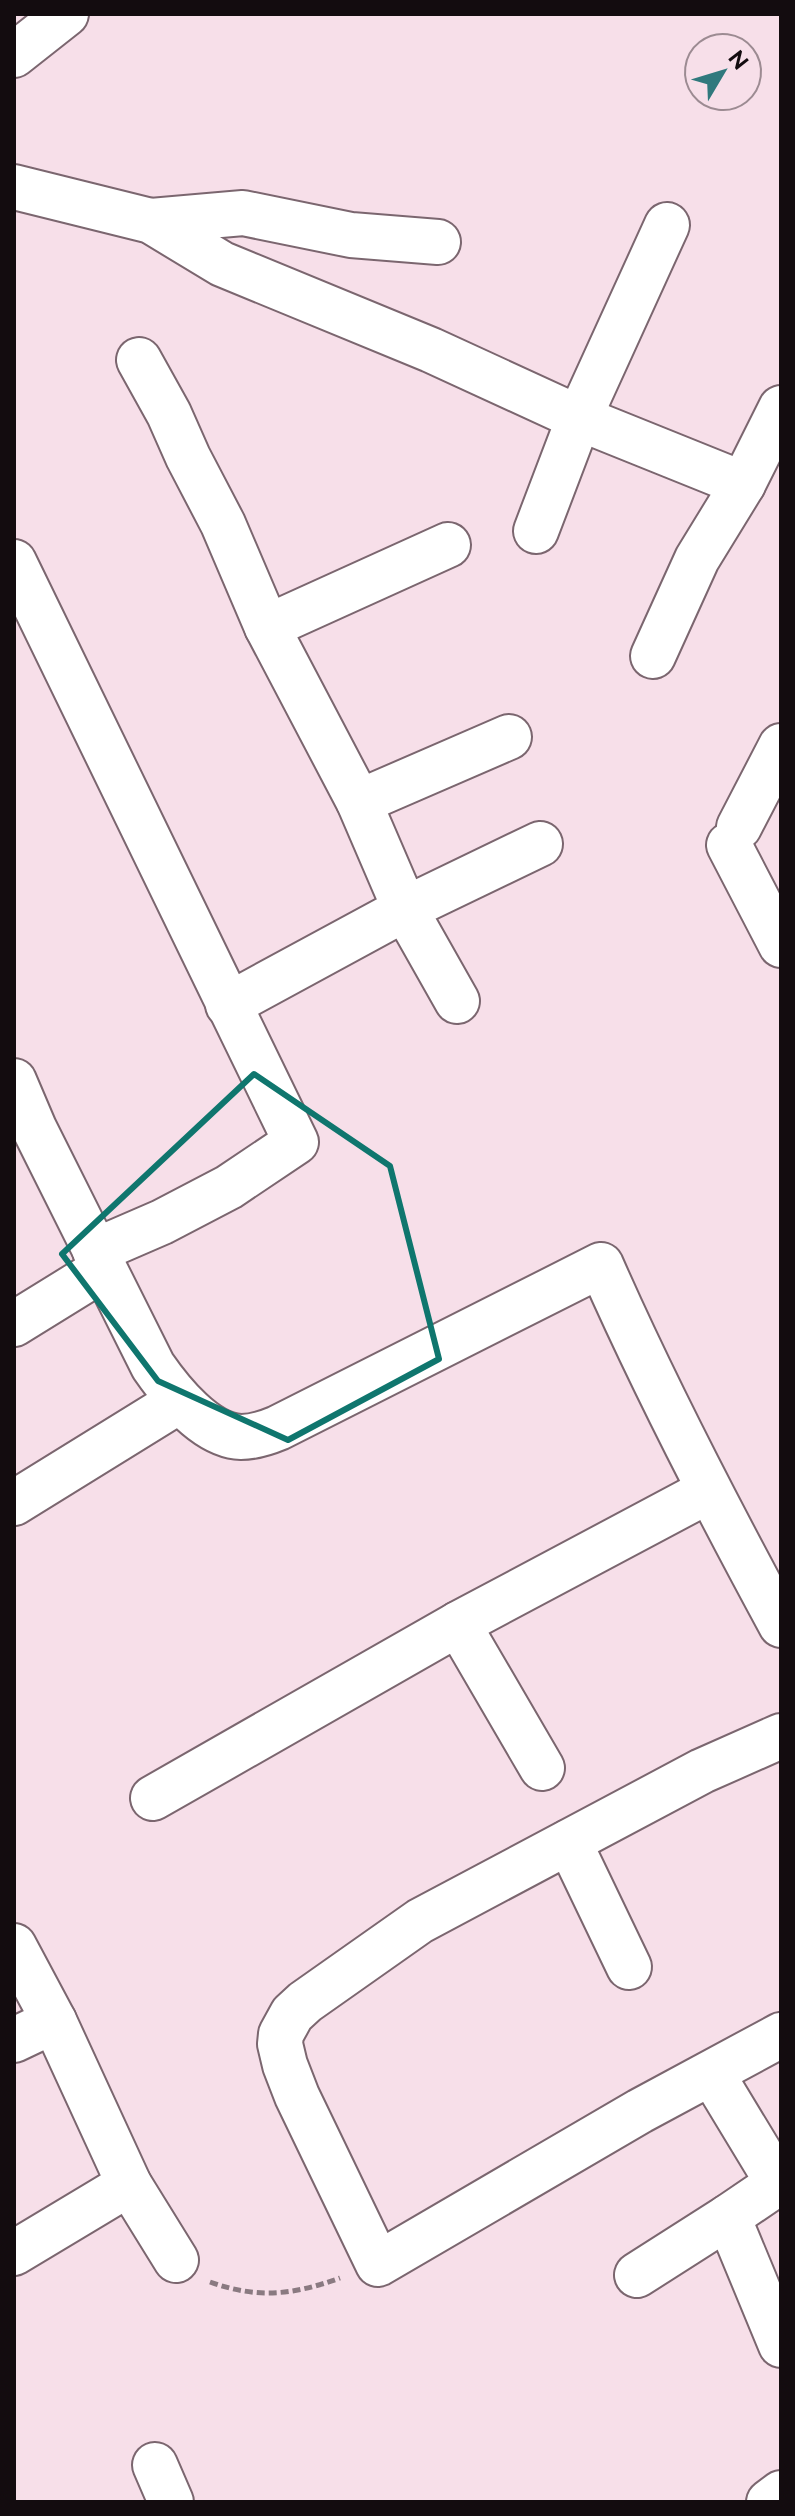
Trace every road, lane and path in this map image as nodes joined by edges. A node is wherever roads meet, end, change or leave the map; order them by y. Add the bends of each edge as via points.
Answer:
1 (66, 14) edge
2 (14, 55) edge
3 (14, 187) edge
4 (151, 221) junction
5 (667, 225) dead end
6 (438, 242) dead end
7 (139, 360) dead end
8 (781, 408) edge
9 (579, 418) junction
10 (743, 484) junction
11 (536, 531) dead end
12 (448, 545) dead end
13 (14, 562) edge
14 (267, 627) junction
15 (653, 656) dead end
16 (509, 737) dead end
17 (781, 746) edge
18 (359, 802) junction
19 (540, 844) dead end
20 (405, 909) junction
21 (781, 945) edge
22 (457, 1001) dead end
23 (228, 1005) junction
24 (14, 1081) edge
25 (24, 1133) edge
26 (99, 1260) junction
27 (14, 1324) edge
28 (179, 1401) junction
29 (708, 1491) junction
30 (14, 1503) edge
31 (458, 1624) junction
32 (781, 1625) edge
33 (781, 1736) edge
34 (542, 1768) dead end
35 (153, 1798) dead end
36 (569, 1842) junction
37 (14, 1946) edge
38 (629, 1967) dead end
39 (54, 2021) junction
40 (781, 2035) edge
41 (14, 2040) edge
42 (712, 2074) junction
43 (129, 2184) junction
44 (728, 2217) junction
45 (14, 2253) edge
46 (176, 2260) joint
47 (378, 2264) junction
48 (637, 2275) dead end
49 (781, 2345) edge
50 (781, 2493) edge
51 (769, 2502) edge

1 - 2 street
3 - 4 street
4 - 6 street via 243,213 351,235
4 - 9 street via 222,264
5 - 9 street
7 - 14 street via 223,524
8 - 10 street
9 - 10 street
9 - 11 street
10 - 15 street via 697,559
12 - 14 street
13 - 23 street
14 - 18 street
16 - 18 street
17 - 21 street via 734,836
18 - 20 street
19 - 20 street
20 - 22 street
20 - 23 street
23 - 26 street via 296,1142 229,1187
24 - 25 street
25 - 26 street
26 - 27 street
26 - 28 street via 153,1366
28 - 29 street via 221,1431 238,1437 266,1433 601,1265
28 - 30 street
29 - 31 street
29 - 32 street
31 - 34 street
31 - 35 street
33 - 36 street via 702,1771
36 - 38 street
36 - 47 street via 420,1921 305,2002 284,2025 280,2044 297,2096
37 - 39 street
39 - 41 street
39 - 43 street
40 - 42 street
42 - 44 street via 778,2183
42 - 47 street
43 - 45 street
43 - 46 street
44 - 48 street
44 - 49 street
46 - 47 path via 205,2280 235,2291 280,2294
50 - 51 street

